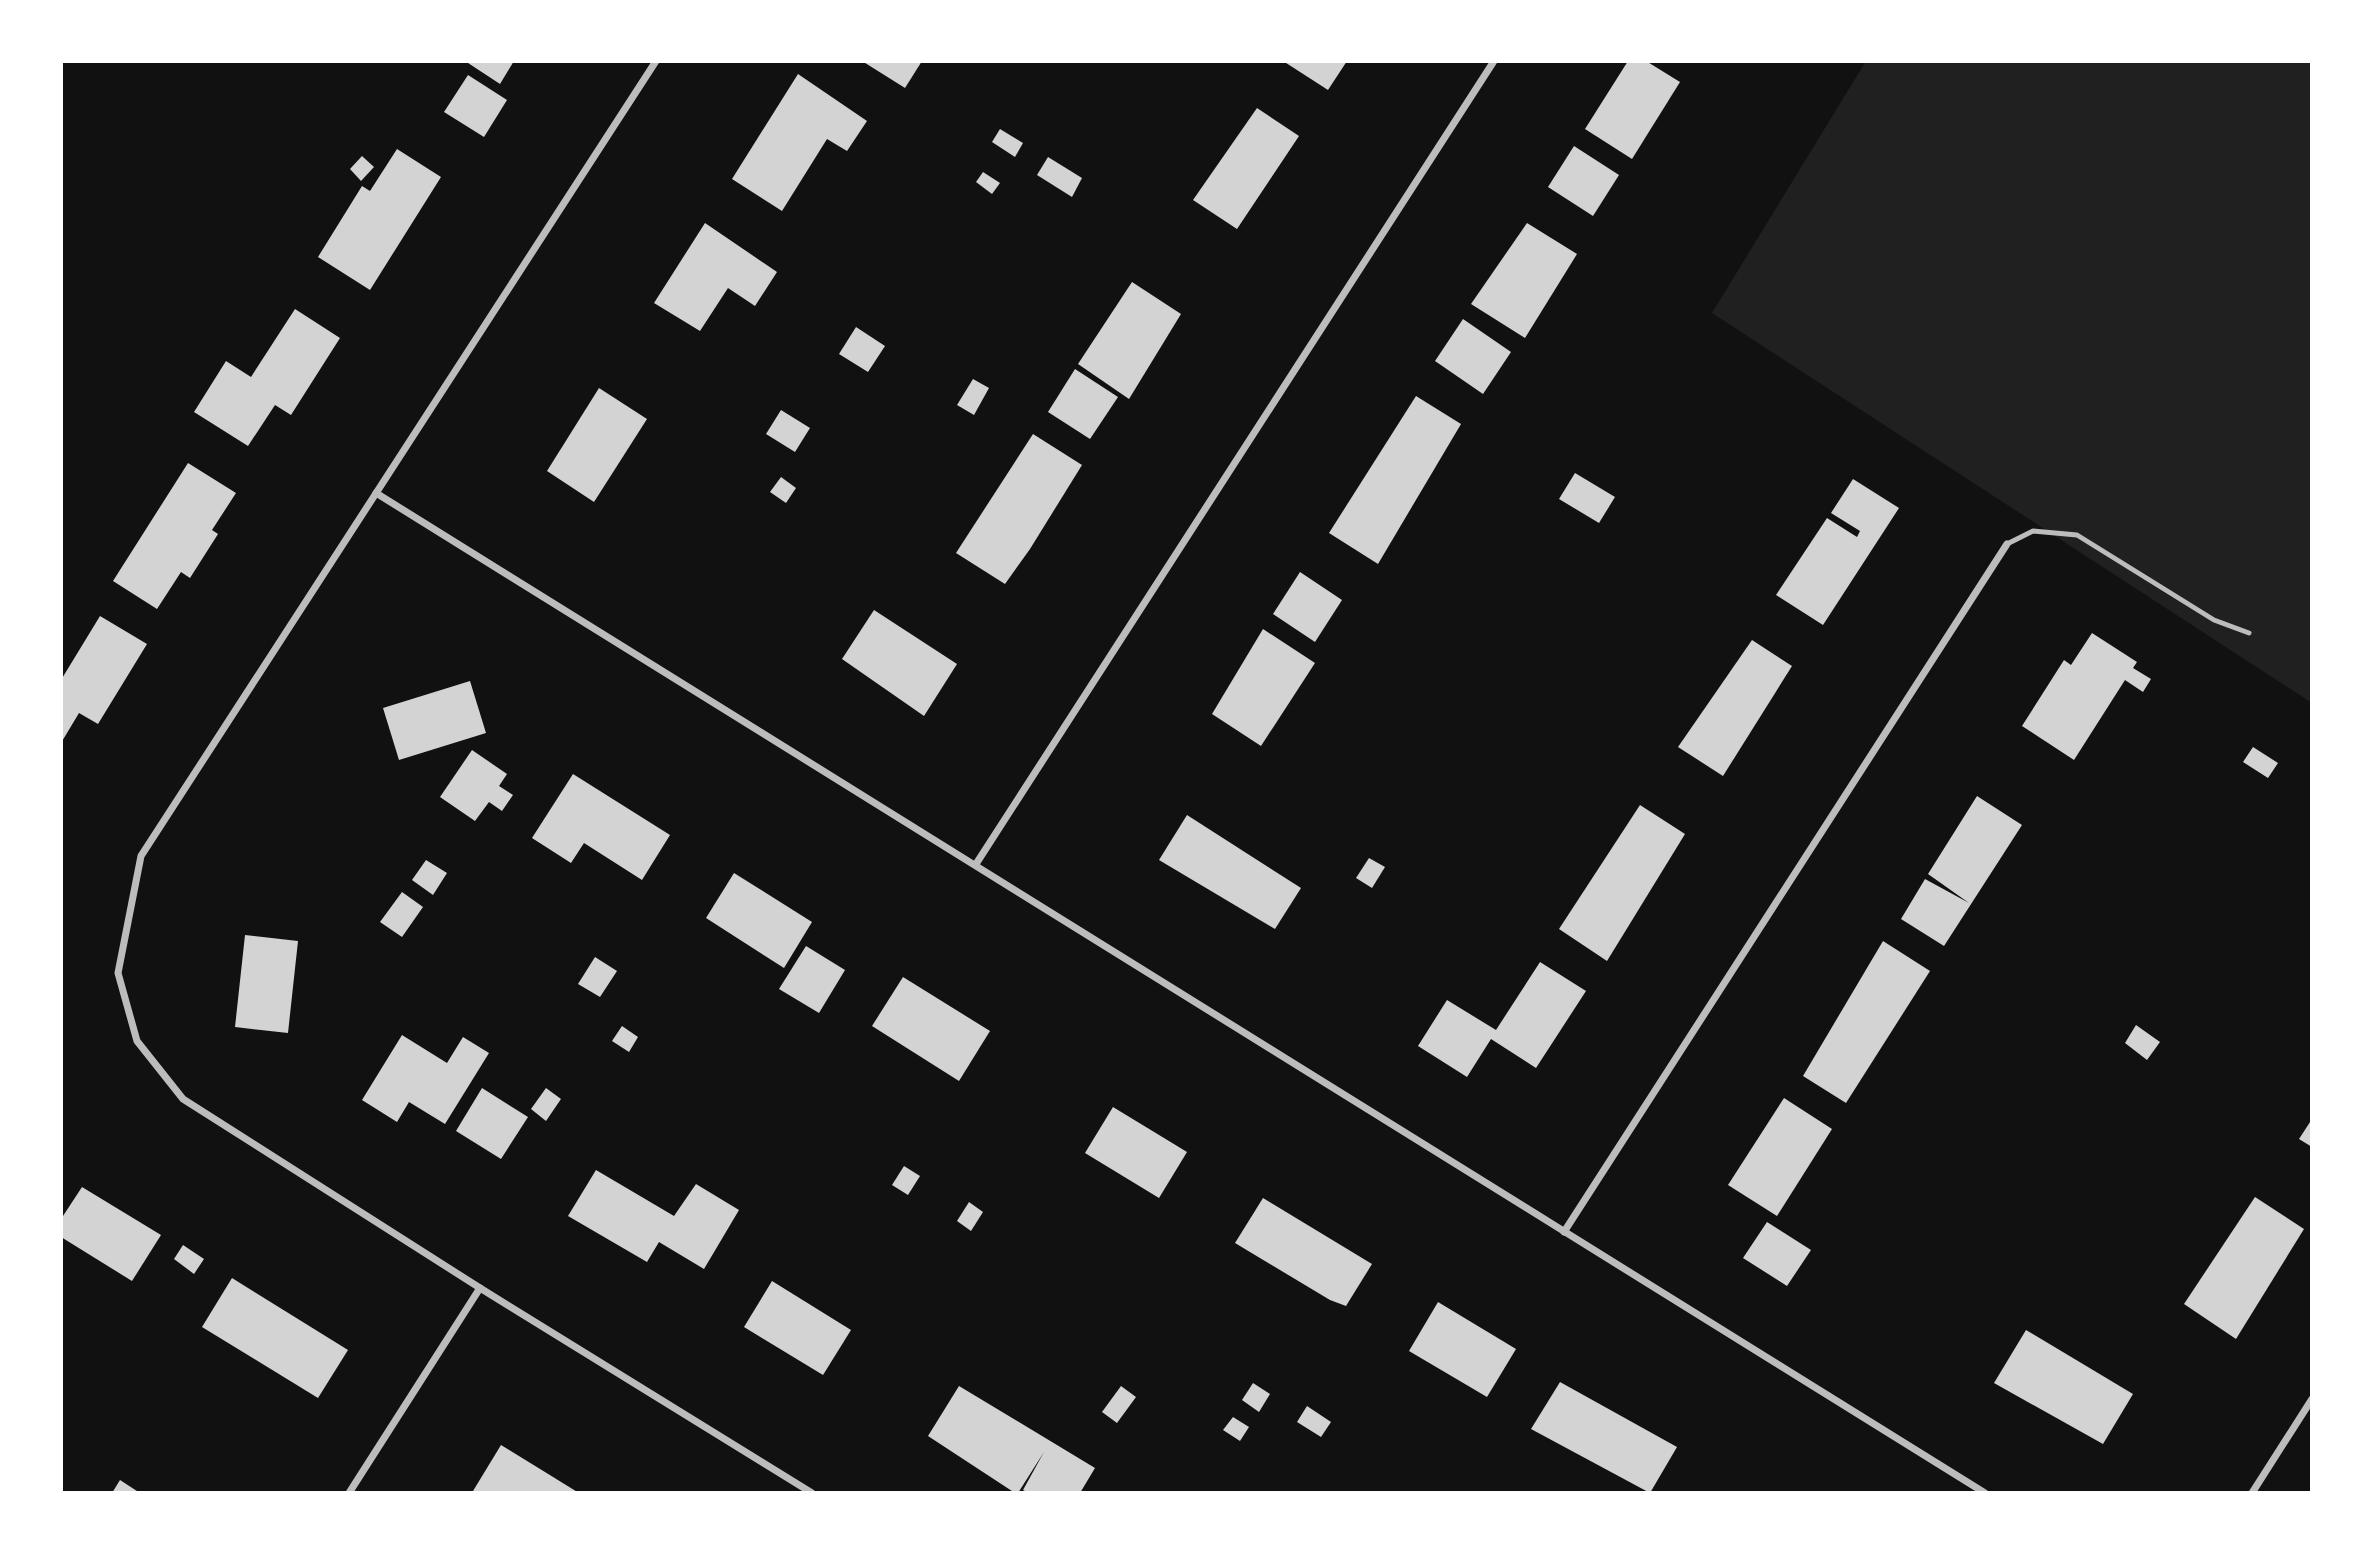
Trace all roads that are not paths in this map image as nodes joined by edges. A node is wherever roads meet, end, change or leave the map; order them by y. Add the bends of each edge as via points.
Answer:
1 (656, 61) edge
2 (1494, 61) edge
3 (376, 493) junction
4 (2007, 544) joint
5 (2249, 633) dead end
6 (976, 864) junction
7 (1564, 1231) junction
8 (480, 1287) junction
9 (2312, 1399) edge
10 (349, 1493) edge
11 (812, 1493) edge
12 (1984, 1493) edge
13 (2252, 1493) edge

1 - 3 street
2 - 6 street
3 - 6 street
3 - 8 street via 141,856 118,974 137,1041 183,1099
4 - 5 lane via 2033,531 2077,535 2214,620
4 - 7 street
6 - 7 street
7 - 12 street
8 - 10 street
8 - 11 street
9 - 13 street

